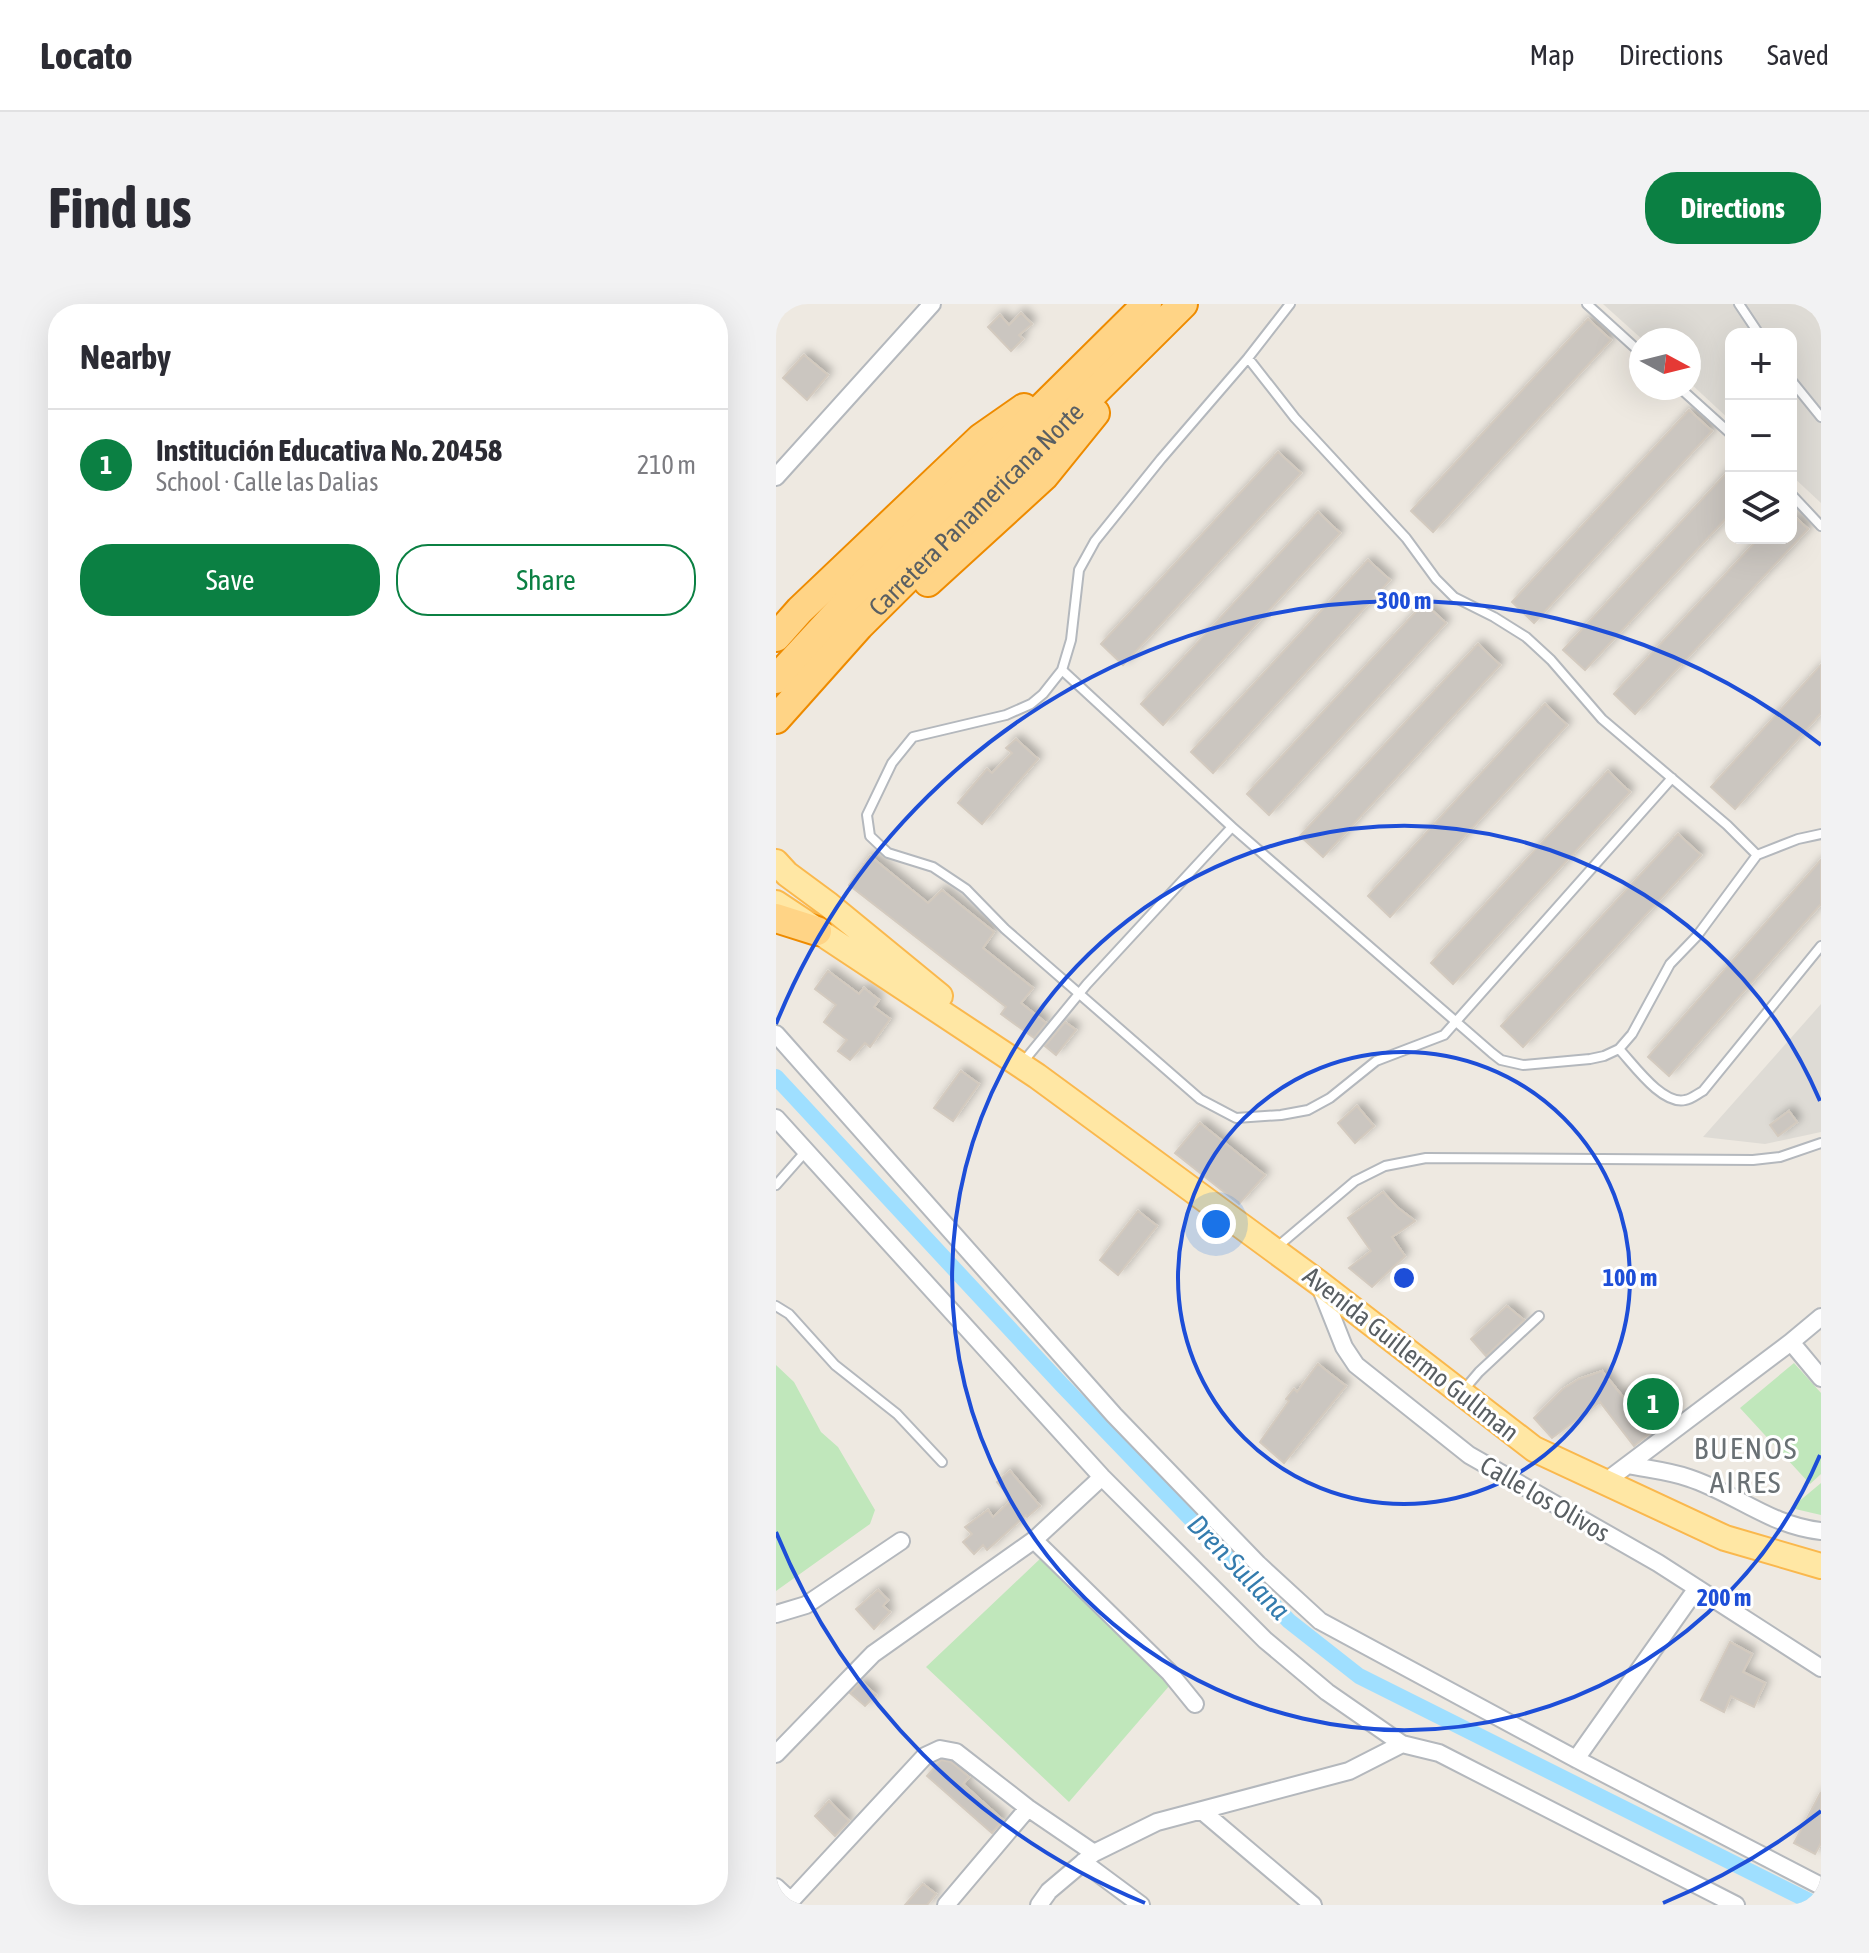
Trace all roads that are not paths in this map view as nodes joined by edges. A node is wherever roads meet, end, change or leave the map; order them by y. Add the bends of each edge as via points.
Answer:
1 (932, 304) edge
2 (1147, 304) edge
3 (1183, 304) edge
4 (1290, 304) edge
5 (1587, 304) edge
6 (1739, 304) edge
7 (1755, 328) edge
8 (1629, 342) edge
9 (1132, 356) junction
10 (1248, 358) junction
11 (1090, 361) junction
12 (1797, 387) edge
13 (1693, 400) edge
14 (1821, 417) edge
15 (1725, 429) edge
16 (776, 477) edge
17 (1797, 500) edge
18 (1821, 526) edge
19 (776, 637) edge
20 (1062, 670) junction
21 (776, 679) edge
22 (776, 719) edge
23 (776, 742) edge
24 (1672, 778) junction
25 (1232, 827) junction
26 (1821, 834) edge
27 (1757, 855) junction
28 (776, 862) edge
29 (776, 903) edge
30 (776, 918) edge
31 (817, 931) junction
32 (1821, 946) edge
33 (1079, 993) junction
34 (1456, 1021) junction
35 (776, 1034) edge
36 (1619, 1049) junction
37 (1029, 1070) junction
38 (776, 1118) edge
39 (1821, 1143) edge
40 (806, 1151) junction
41 (776, 1185) edge
42 (1274, 1250) junction
43 (1319, 1283) junction
44 (776, 1306) edge
45 (1539, 1316) dead end
46 (1821, 1317) edge
47 (1791, 1342) junction
48 (1821, 1378) edge
49 (1461, 1393) junction
50 (942, 1462) dead end
51 (1628, 1465) junction
52 (1102, 1477) junction
53 (1605, 1482) junction
54 (1821, 1531) edge
55 (1034, 1540) junction
56 (901, 1541) dead end
57 (1821, 1566) edge
58 (1697, 1588) junction
59 (776, 1614) edge
60 (1821, 1668) edge
61 (1195, 1704) dead end
62 (1402, 1744) junction
63 (776, 1754) edge
64 (1576, 1759) junction
65 (1028, 1808) junction
66 (1202, 1811) junction
67 (1088, 1857) junction
68 (1821, 1886) edge
69 (776, 1887) edge
70 (797, 1901) edge
71 (946, 1905) edge
72 (1039, 1905) edge
73 (1141, 1905) edge
74 (1313, 1905) edge
75 (1736, 1905) edge

1 - 16 street
2 - 11 highway, Carretera Panamericana Norte
3 - 9 highway, Carretera Panamericana Norte
4 - 10 lane
5 - 8 lane
6 - 7 lane
9 - 22 highway, Carretera Panamericana Norte via 868,617
9 - 23 highway via 1044,476 864,640
10 - 20 lane via 1095,541 1079,570
10 - 24 lane via 1454,597 1526,637 1602,719
11 - 19 highway via 981,438
11 - 21 highway, Carretera Panamericana Norte via 864,584
12 - 14 lane
13 - 15 lane
17 - 18 lane
20 - 25 lane
20 - 33 lane via 1031,704 913,737 892,763 867,815 870,836 888,853 933,867 966,889
24 - 27 lane
24 - 34 lane
25 - 33 lane
25 - 34 lane
26 - 27 lane
27 - 36 lane via 1670,964
28 - 37 main road, Avenida Guillermo Gullman
29 - 31 main road, Avenida Guillermo Gullman
30 - 31 highway
31 - 37 main road, Avenida Guillermo Gullman
32 - 36 lane via 1703,1091 1689,1100 1661,1094
33 - 34 lane via 1200,1099 1236,1118 1308,1110 1376,1061 1444,1035
33 - 37 lane
34 - 36 lane via 1510,1063 1590,1059
35 - 64 street via 1114,1415 1320,1621
37 - 42 main road, Avenida Guillermo Gullman
38 - 40 street
39 - 42 lane via 1753,1160 1413,1160 1355,1181
40 - 41 lane
40 - 52 street
42 - 43 main road, Avenida Guillermo Gullman
43 - 49 main road, Avenida Guillermo Gullman
43 - 58 street, Calle los Olivos via 1356,1365 1469,1455
44 - 50 lane via 835,1365 897,1414
45 - 49 lane
46 - 47 street
47 - 48 street
47 - 51 street
49 - 53 main road, Avenida Guillermo Gullman via 1534,1449
51 - 53 street
51 - 54 street via 1689,1478 1778,1521
52 - 55 street
52 - 62 street via 1265,1640
53 - 57 main road, Avenida Guillermo Gullman via 1725,1538
55 - 61 street
55 - 63 street via 873,1654
56 - 59 street via 806,1605
58 - 60 street, Calle los Olivos
58 - 64 street
62 - 66 street via 1349,1771
62 - 75 street via 1439,1753
64 - 68 street
65 - 67 street
65 - 70 street via 956,1752 935,1751
65 - 71 street
66 - 67 street via 1149,1825
66 - 74 street
67 - 72 street
67 - 73 street
69 - 70 street

